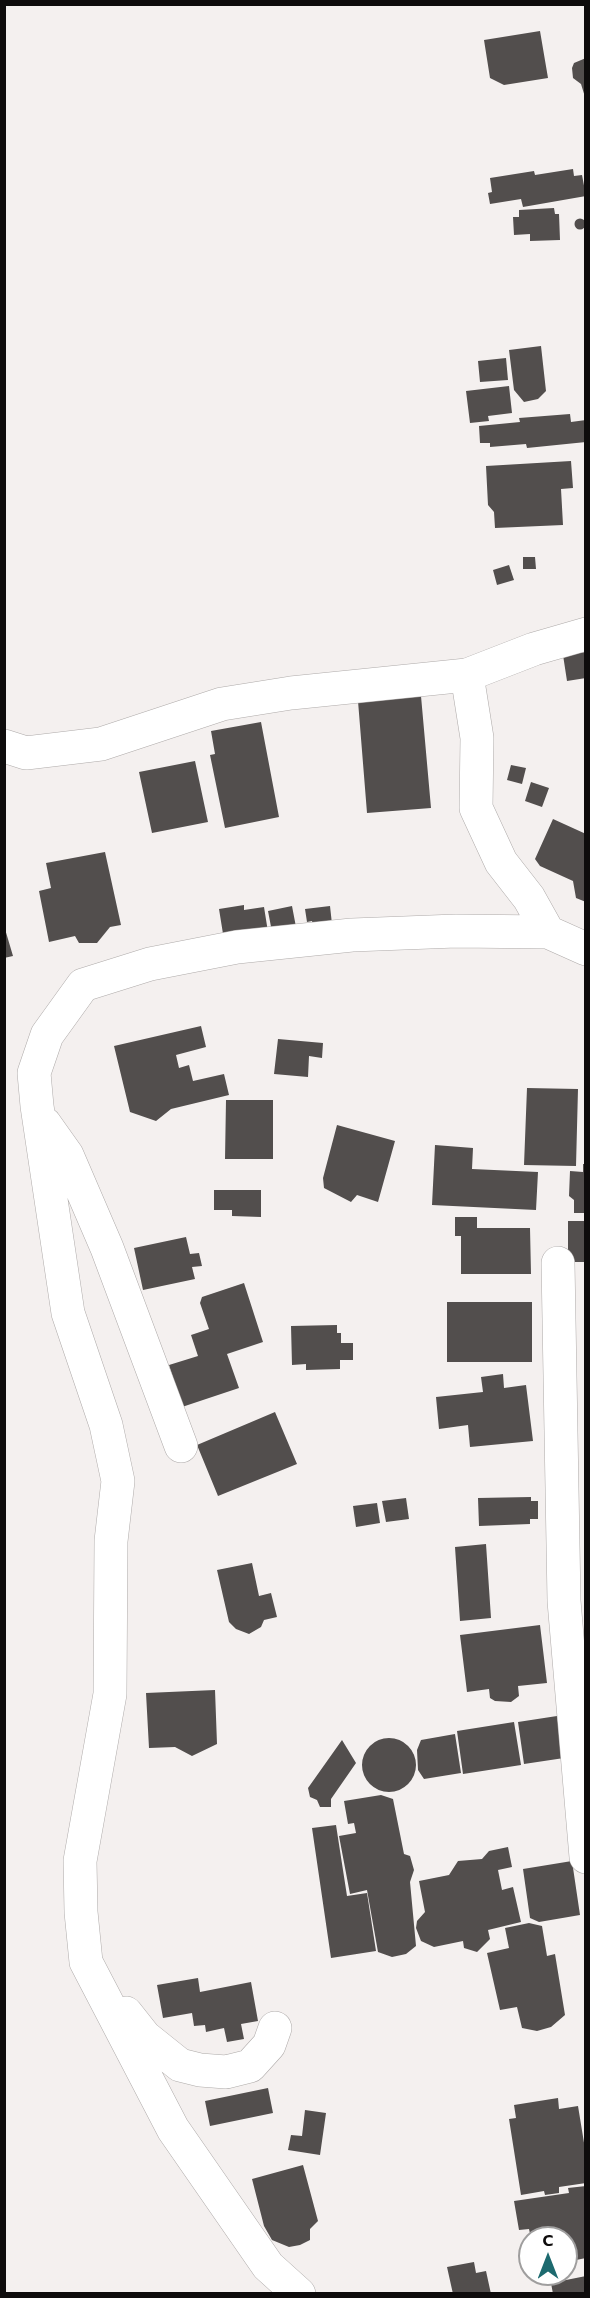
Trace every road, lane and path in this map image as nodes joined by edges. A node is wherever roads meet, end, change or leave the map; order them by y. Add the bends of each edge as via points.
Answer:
1 (585, 634) edge
2 (467, 675) junction
3 (4, 746) edge
4 (548, 932) junction
5 (585, 949) edge
6 (37, 1106) junction
7 (558, 1263) dead end
8 (181, 1446) dead end
9 (580, 1722) edge
10 (585, 1857) edge
11 (90, 1970) junction
12 (275, 2028) dead end
13 (299, 2294) edge

1 - 2 street
2 - 3 street via 222,704 101,744 26,753
2 - 4 street via 477,738 476,808 501,862 529,898
4 - 5 street
4 - 6 street via 352,935 237,947 150,964 83,985 48,1035 34,1073
6 - 8 street via 48,1130 67,1155 107,1248
6 - 11 street via 68,1313 106,1425 118,1481 111,1541 110,1694 80,1861 81,1912
7 - 9 street via 564,1601
9 - 10 street
11 - 12 street via 145,2037 180,2065 226,2072 250,2066 269,2045
11 - 13 street via 173,2129 268,2266

